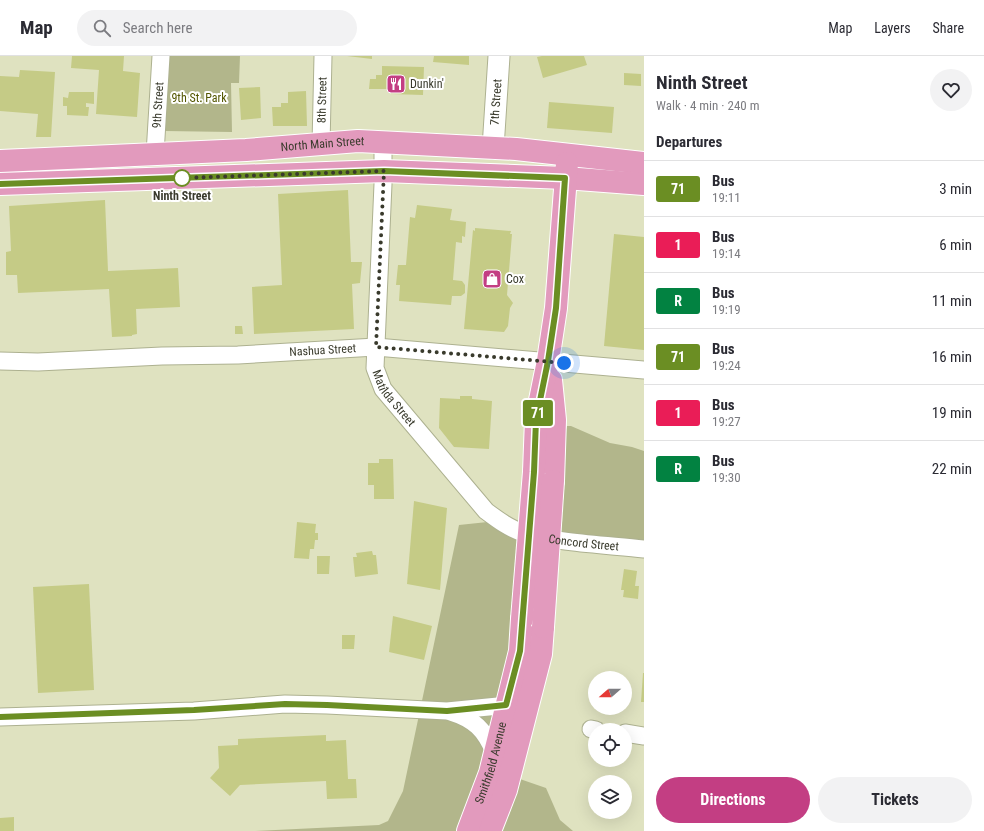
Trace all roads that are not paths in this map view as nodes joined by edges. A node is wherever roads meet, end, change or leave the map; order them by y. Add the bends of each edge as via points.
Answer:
1 (161, 56) edge
2 (323, 56) edge
3 (499, 56) edge
4 (383, 142) junction
5 (321, 145) junction
6 (493, 148) junction
7 (155, 154) junction
8 (568, 155) junction
9 (0, 161) edge
10 (644, 163) edge
11 (384, 171) junction
12 (565, 178) junction
13 (0, 184) edge
14 (644, 184) edge
15 (376, 347) junction
16 (0, 361) edge
17 (548, 361) junction
18 (644, 370) edge
19 (523, 533) joint
20 (644, 549) edge
21 (528, 702) junction
22 (506, 705) junction
23 (447, 711) junction
24 (0, 717) edge
25 (632, 734) edge
26 (644, 736) edge
27 (494, 752) junction
28 (468, 831) edge
29 (490, 831) edge

1 - 7 street, 9th Street
2 - 5 street, 8th Street
3 - 6 street, 7th Street
4 - 5 main road, North Main Street via 358,141
4 - 6 main road, North Main Street
4 - 11 street, Matilda Street
5 - 7 main road, North Main Street
6 - 8 main road, North Main Street
7 - 9 main road, North Main Street
8 - 10 main road, North Main Street
8 - 12 main road, Smithfield Avenue
11 - 12 main road
11 - 13 main road
11 - 15 street, Matilda Street
12 - 14 main road
12 - 17 main road, Smithfield Avenue via 556,308
15 - 16 street, Nashua Street via 238,355
15 - 17 street, Nashua Street
15 - 19 street, Matilda Street via 375,368 383,389 486,511 502,523
17 - 18 street, Nashua Street
17 - 21 main road, Smithfield Avenue, bridge via 555,420 553,482 541,654
17 - 22 main road, Smithfield Avenue, bridge via 536,420 520,651
19 - 20 street, Concord Street
21 - 22 street
21 - 29 main road, Smithfield Avenue via 506,790
22 - 23 street
22 - 27 main road, Smithfield Avenue
23 - 24 street via 285,704
23 - 27 street via 477,724 487,736
25 - 26 street
27 - 28 main road, Smithfield Avenue via 490,773

